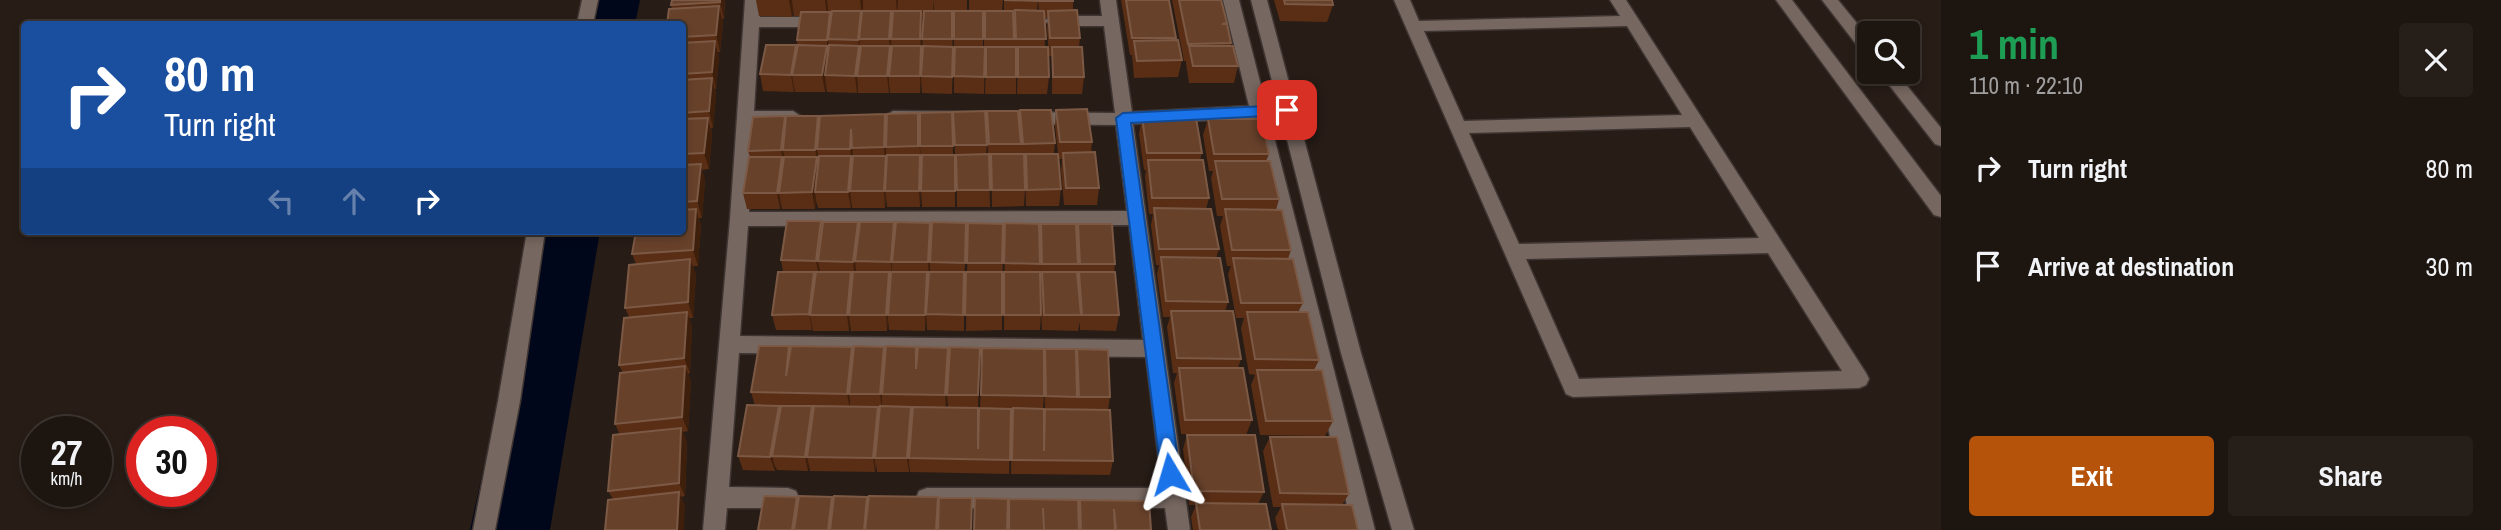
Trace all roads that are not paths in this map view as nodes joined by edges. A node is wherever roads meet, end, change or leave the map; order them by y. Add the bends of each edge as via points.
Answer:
1 (590, 0) edge
2 (753, 0) edge
3 (1108, 0) edge
4 (1231, 0) edge
5 (1259, 0) edge
6 (1402, 0) edge
7 (1618, 0) edge
8 (1784, 0) edge
9 (1830, 0) edge
10 (586, 21) edge
11 (1042, 21) edge
12 (1111, 21) junction
13 (1632, 21) junction
14 (750, 22) junction
15 (847, 22) edge
16 (1413, 26) junction
17 (1857, 34) edge
18 (1897, 84) edge
19 (1287, 110) junction
20 (1260, 112) junction
21 (745, 117) junction
22 (812, 117) edge
23 (880, 117) edge
24 (1123, 118) junction
25 (1696, 121) junction
26 (1458, 127) junction
27 (1941, 140) edge
28 (1941, 210) edge
29 (1137, 218) junction
30 (739, 219) junction
31 (535, 235) edge
32 (1774, 245) junction
33 (1513, 252) junction
34 (729, 344) junction
35 (1155, 349) junction
36 (716, 497) junction
37 (813, 498) edge
38 (910, 498) edge
39 (1174, 498) junction
40 (484, 530) edge
41 (714, 530) edge
42 (1179, 530) edge
43 (1364, 530) edge
44 (1402, 530) edge

1 - 10 street
2 - 14 street
3 - 12 street
4 - 20 street
5 - 19 street
6 - 16 street
7 - 13 street
8 - 28 street
9 - 17 street
11 - 12 street
12 - 24 street
13 - 16 street
13 - 25 street
14 - 15 street
14 - 21 street
16 - 26 street
18 - 27 street
19 - 20 street
19 - 44 street
20 - 24 street
20 - 43 street
21 - 22 street
21 - 30 street
23 - 24 street
24 - 29 street
25 - 26 street
25 - 32 street
26 - 33 street
29 - 30 street
29 - 35 street
30 - 34 street
31 - 40 street
32 - 33 street
32 - 33 street via 1859,379 1573,388
34 - 35 street
34 - 36 street
35 - 39 street
36 - 37 street
36 - 41 street
38 - 39 street
39 - 42 street

